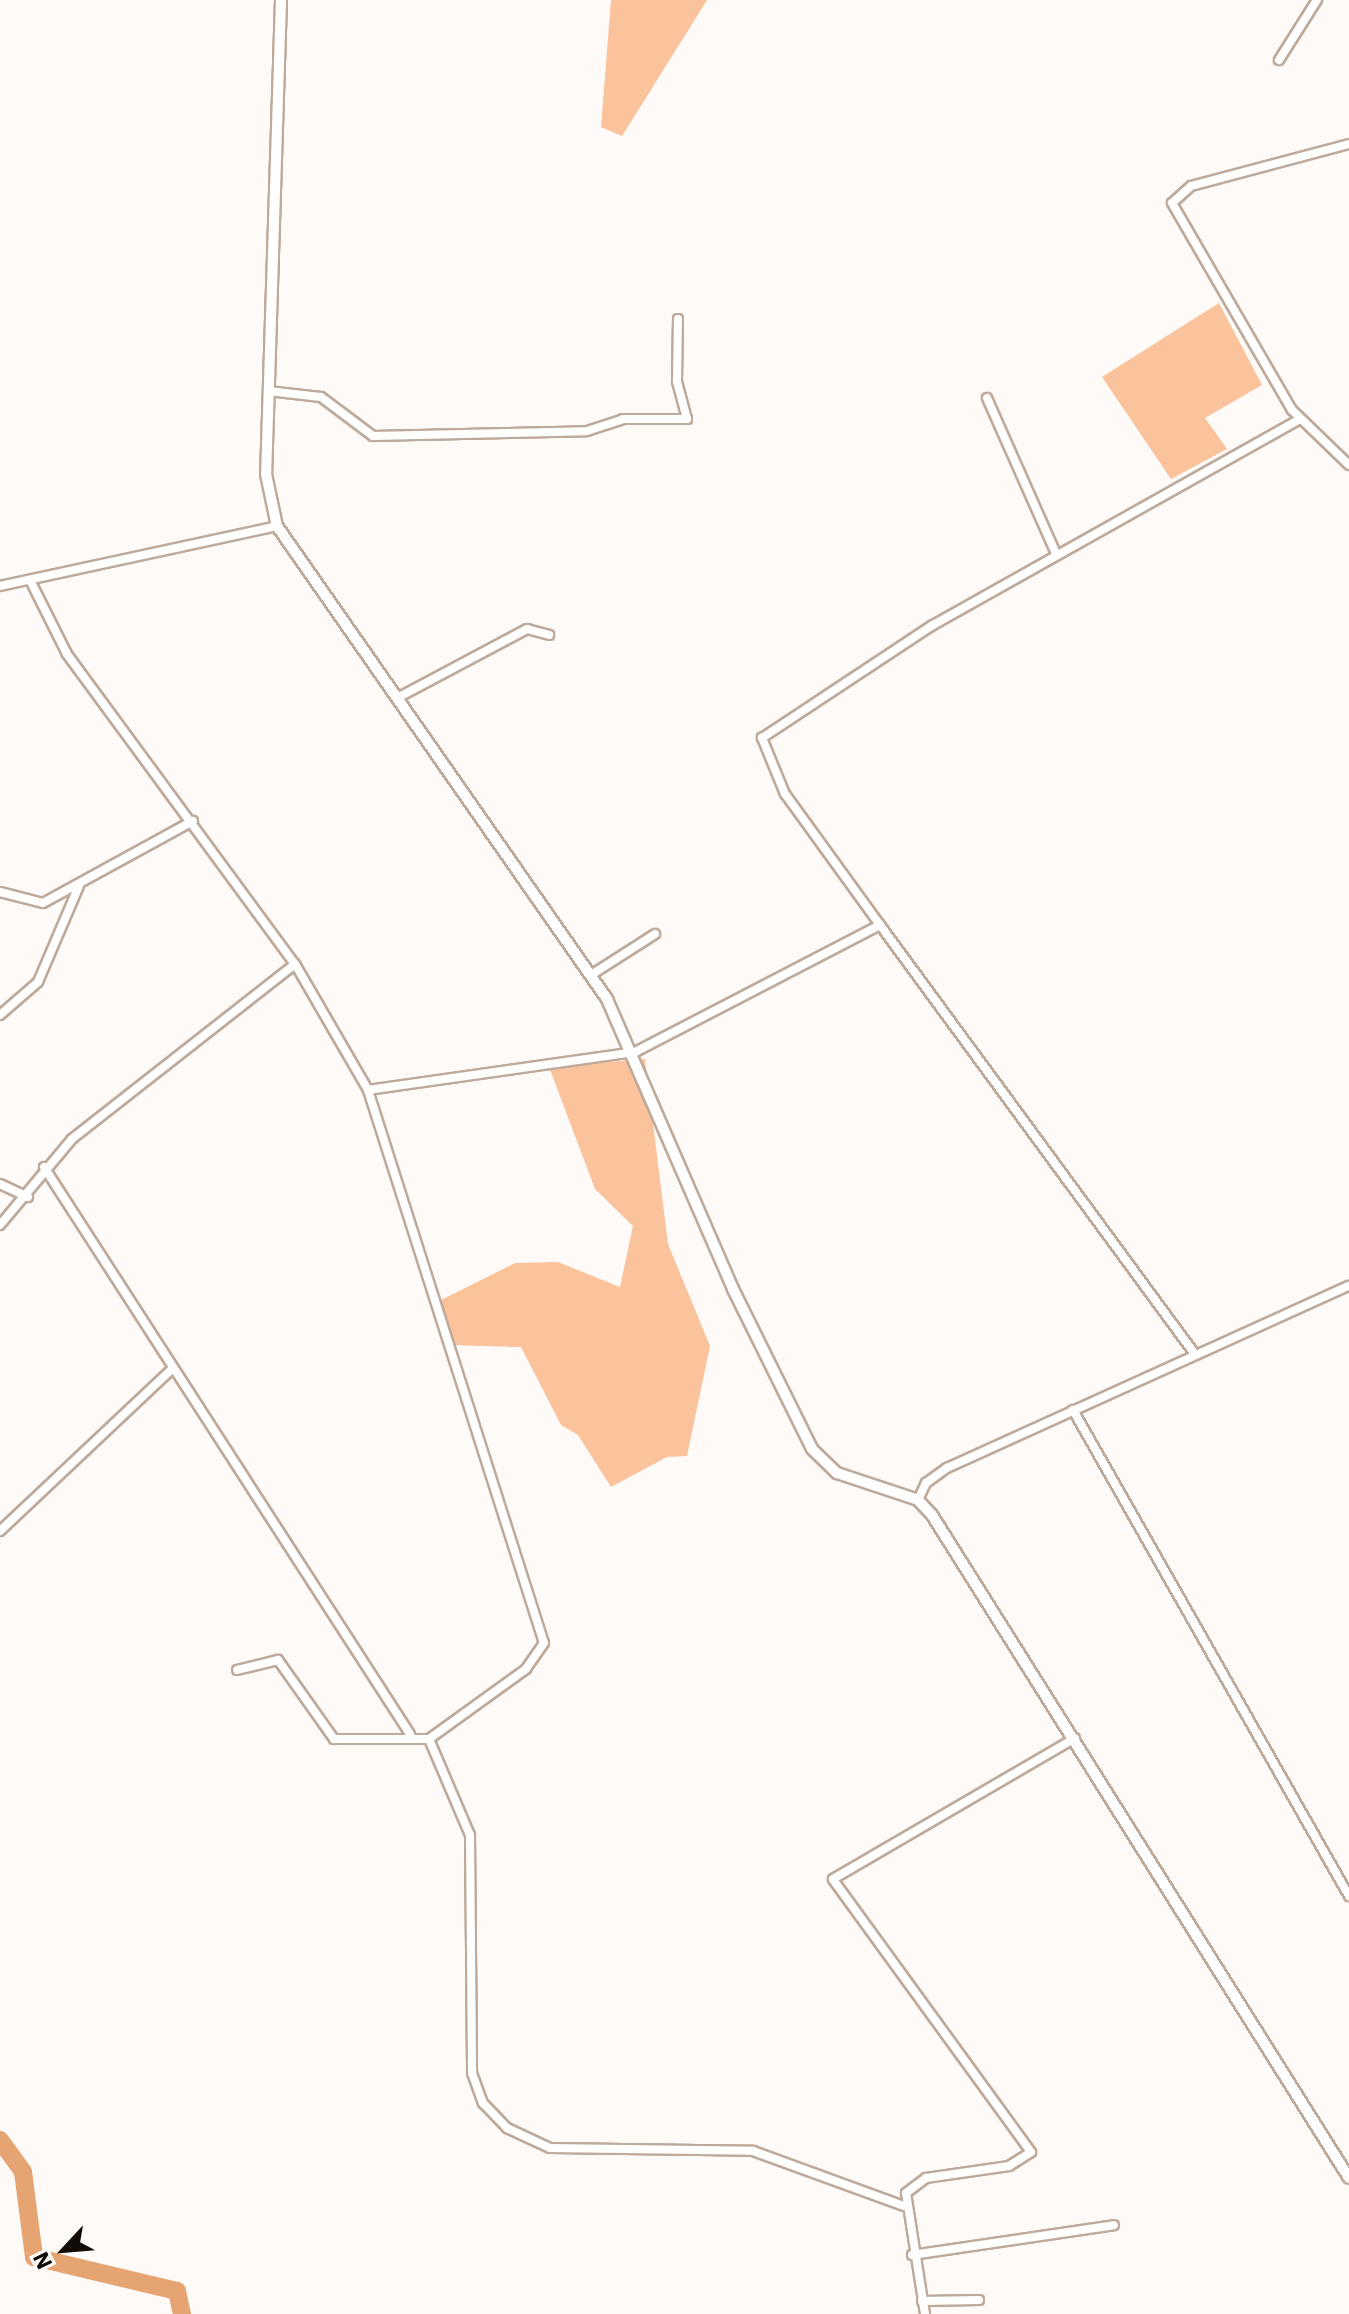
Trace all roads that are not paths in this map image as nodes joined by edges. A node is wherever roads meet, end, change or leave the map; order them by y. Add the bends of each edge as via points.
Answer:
1 (281, 0) edge
2 (1317, 0) edge
3 (1279, 60) dead end
4 (1349, 144) edge
5 (678, 319) dead end
6 (268, 391) junction
7 (987, 398) dead end
8 (1299, 420) junction
9 (1349, 465) edge
10 (277, 526) junction
11 (1056, 554) junction
12 (31, 582) junction
13 (0, 586) edge
14 (549, 635) dead end
15 (401, 696) junction
16 (193, 821) junction
17 (79, 885) junction
18 (0, 892) edge
19 (880, 925) junction
20 (655, 934) dead end
21 (295, 964) junction
22 (591, 975) junction
23 (0, 1015) edge
24 (635, 1052) junction
25 (368, 1090) junction
26 (44, 1167) junction
27 (0, 1184) edge
28 (28, 1197) junction
29 (0, 1225) edge
30 (1349, 1286) edge
31 (1194, 1353) junction
32 (171, 1370) junction
33 (1073, 1410) junction
34 (918, 1500) junction
35 (0, 1531) edge
36 (237, 1670) dead end
37 (410, 1734) junction
38 (1076, 1737) junction
39 (429, 1739) junction
40 (1349, 1896) edge
41 (1349, 2178) edge
42 (904, 2206) junction
43 (1114, 2225) dead end
44 (912, 2255) junction
45 (979, 2300) dead end
46 (922, 2301) junction
47 (925, 2314) edge

1 - 6 street
2 - 3 street
4 - 8 street via 1191,186 1172,203
5 - 6 street via 677,381 687,419 623,419 587,431 373,436 321,397
6 - 10 street via 267,493
7 - 11 street
8 - 9 street
8 - 11 street
10 - 12 street
10 - 15 street
11 - 19 street via 762,738 785,794
12 - 13 street
12 - 16 street via 67,654
14 - 15 street via 527,629
15 - 22 street
16 - 17 street
16 - 21 street
17 - 18 street via 43,903
17 - 23 street via 38,982
19 - 24 street
19 - 31 street
20 - 22 street
21 - 25 street
21 - 26 street
22 - 24 street
24 - 25 street
24 - 34 street via 733,1289 812,1449 837,1473
25 - 39 street via 544,1643 526,1669
26 - 28 street
26 - 32 street
27 - 28 street
28 - 29 street
30 - 31 street
31 - 33 street
32 - 35 street
32 - 37 street
33 - 34 street via 933,1476
33 - 40 street
34 - 38 street
36 - 37 street via 278,1660 334,1739
37 - 39 street
38 - 41 street
38 - 42 street via 835,1875 838,1891 1031,2152 1009,2166 926,2178 909,2188
39 - 42 street via 470,1835 472,2073 483,2103 507,2128 550,2148 710,2156 753,2151
42 - 44 street
43 - 44 street
44 - 46 street
45 - 46 street
46 - 47 street

